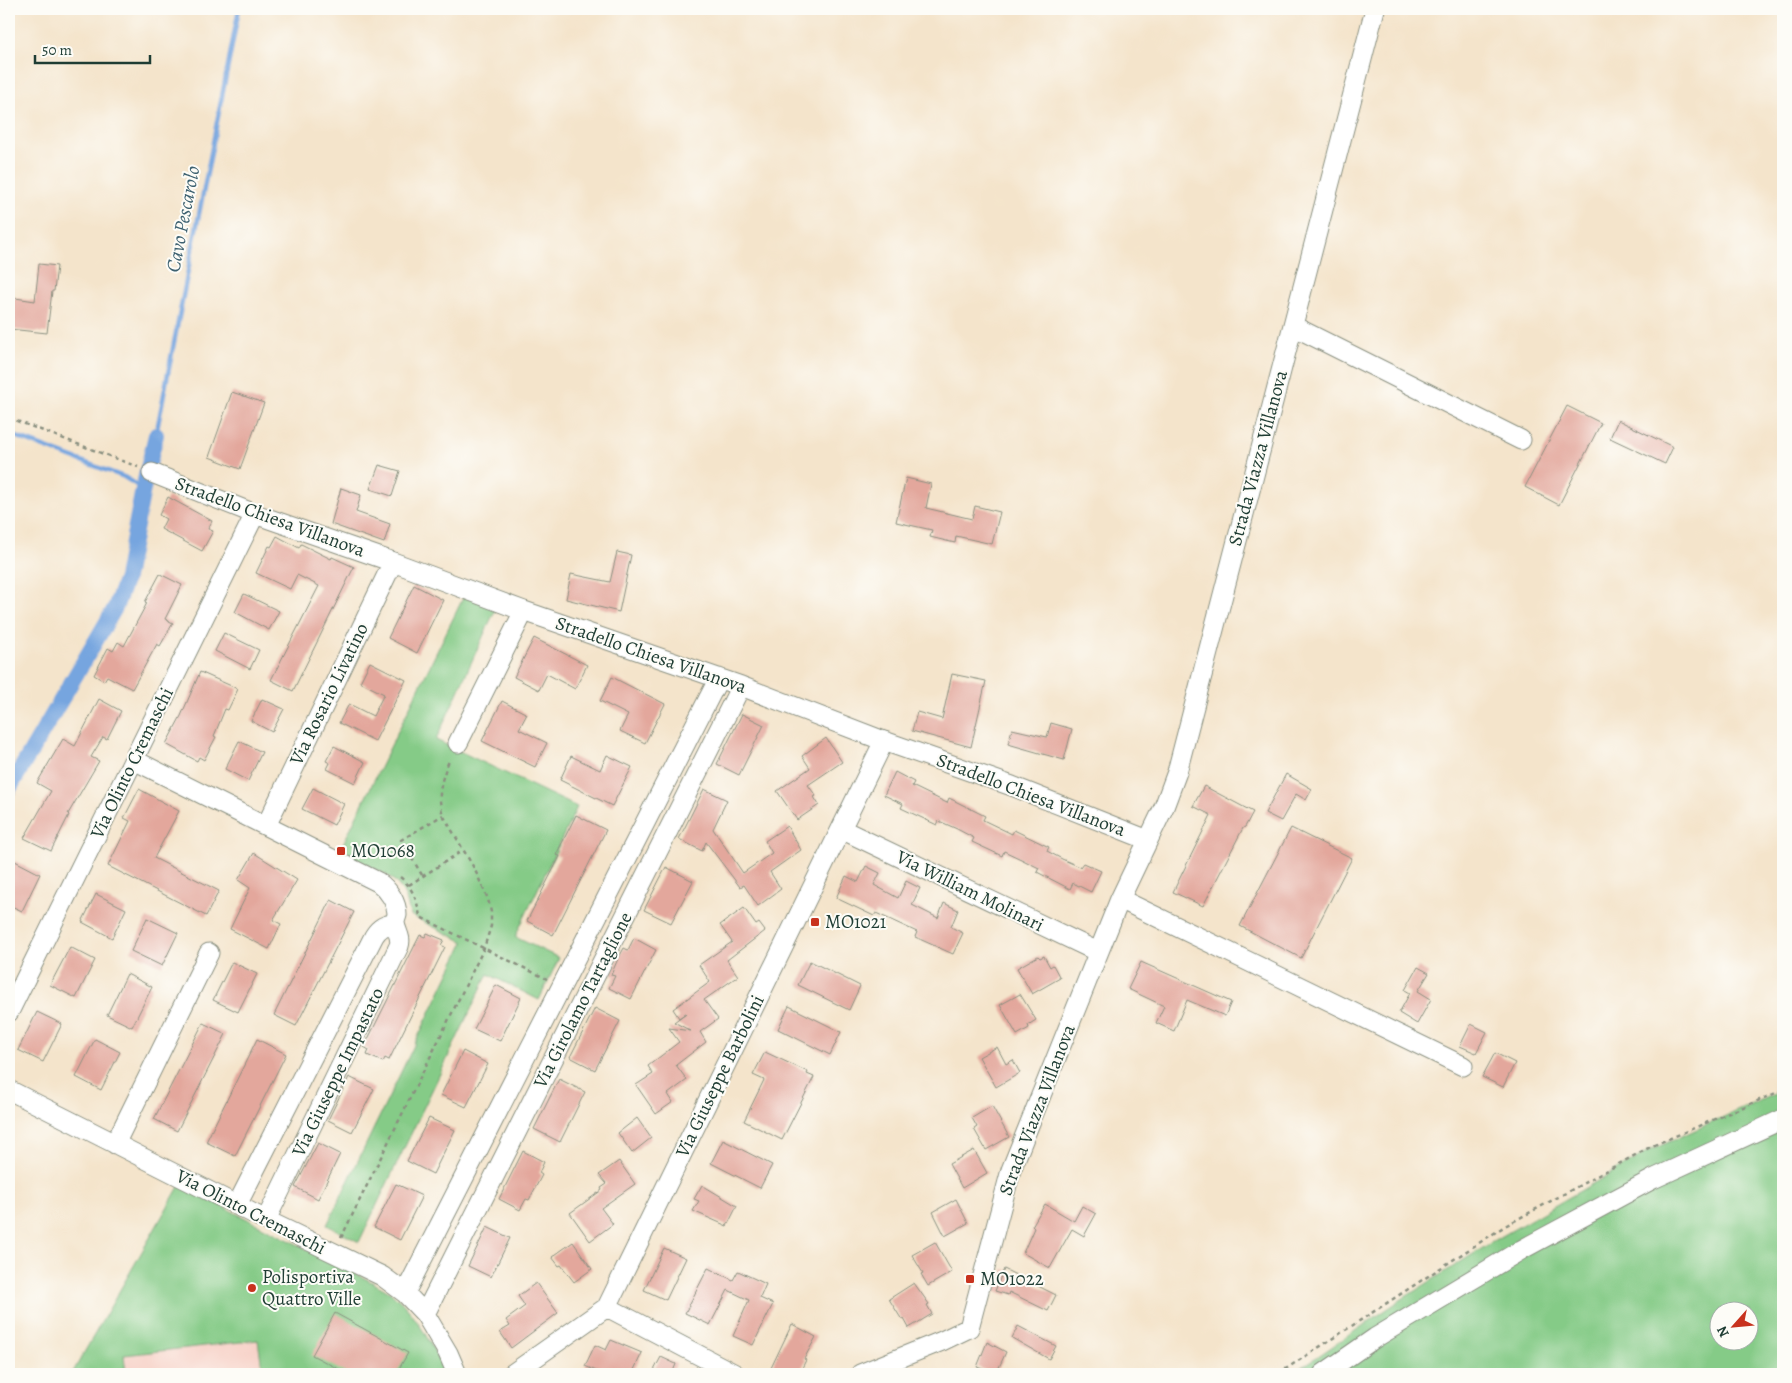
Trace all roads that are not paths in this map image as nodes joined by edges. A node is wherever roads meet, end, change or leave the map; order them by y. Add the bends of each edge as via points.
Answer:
1 (1375, 9) edge
2 (1293, 326) junction
3 (1521, 440) dead end
4 (144, 469) road end
5 (255, 514) junction
6 (393, 562) junction
7 (524, 611) junction
8 (718, 678) junction
9 (741, 686) junction
10 (884, 741) junction
11 (458, 743) road end
12 (134, 760) junction
13 (266, 826) junction
14 (842, 829) junction
15 (1148, 840) junction
16 (1120, 899) junction
17 (395, 924) junction
18 (1098, 952) junction
19 (209, 953) dead end
20 (9, 1012) edge
21 (1463, 1066) dead end
22 (9, 1090) edge
23 (1783, 1120) edge
24 (115, 1144) junction
25 (238, 1205) junction
26 (266, 1220) junction
27 (405, 1293) junction
28 (608, 1307) junction
29 (425, 1314) junction
30 (457, 1374) edge
31 (512, 1374) edge
32 (735, 1374) edge
33 (860, 1374) edge
34 (1323, 1374) edge

1 - 2 street, Strada Viazza Villanova
2 - 3 street
2 - 15 street, Strada Viazza Villanova via 1176,772
4 - 5 street, Stradello Chiesa Villanova
5 - 6 street, Stradello Chiesa Villanova
5 - 12 street, Via Olinto Cremaschi
6 - 7 street, Stradello Chiesa Villanova
6 - 13 street, Via Rosario Livatino
7 - 8 street, Stradello Chiesa Villanova
7 - 11 street
8 - 9 street, Stradello Chiesa Villanova
8 - 27 street, Via Girolamo Tartaglione
9 - 10 street, Stradello Chiesa Villanova
9 - 29 street, Via Girolamo Tartaglione
10 - 14 street, Via Giuseppe Barbolini
10 - 15 street, Stradello Chiesa Villanova via 1012,786
12 - 13 street, Via Giuseppe Impastato
12 - 20 street, Via Olinto Cremaschi
13 - 17 street, Via Giuseppe Impastato via 378,882 396,907
14 - 18 street, Via William Molinari
14 - 28 street, Via Giuseppe Barbolini
15 - 16 street, Strada Viazza Villanova
16 - 18 street, Strada Viazza Villanova
16 - 21 street
17 - 25 street, Via Giuseppe Impastato via 385,925 374,936
17 - 26 street, Via Giuseppe Impastato via 400,935 399,946
18 - 33 street, Strada Viazza Villanova via 1011,1170 969,1328
19 - 24 street
22 - 24 street, Via Olinto Cremaschi
23 - 34 street via 1653,1179 1538,1240 1375,1338
24 - 25 street, Via Olinto Cremaschi
25 - 26 street, Via Olinto Cremaschi
26 - 27 street, Via Olinto Cremaschi via 382,1276
27 - 29 street, Via Olinto Cremaschi
28 - 31 street, Via Giuseppe Barbolini
28 - 32 street
29 - 30 street, Via Olinto Cremaschi

